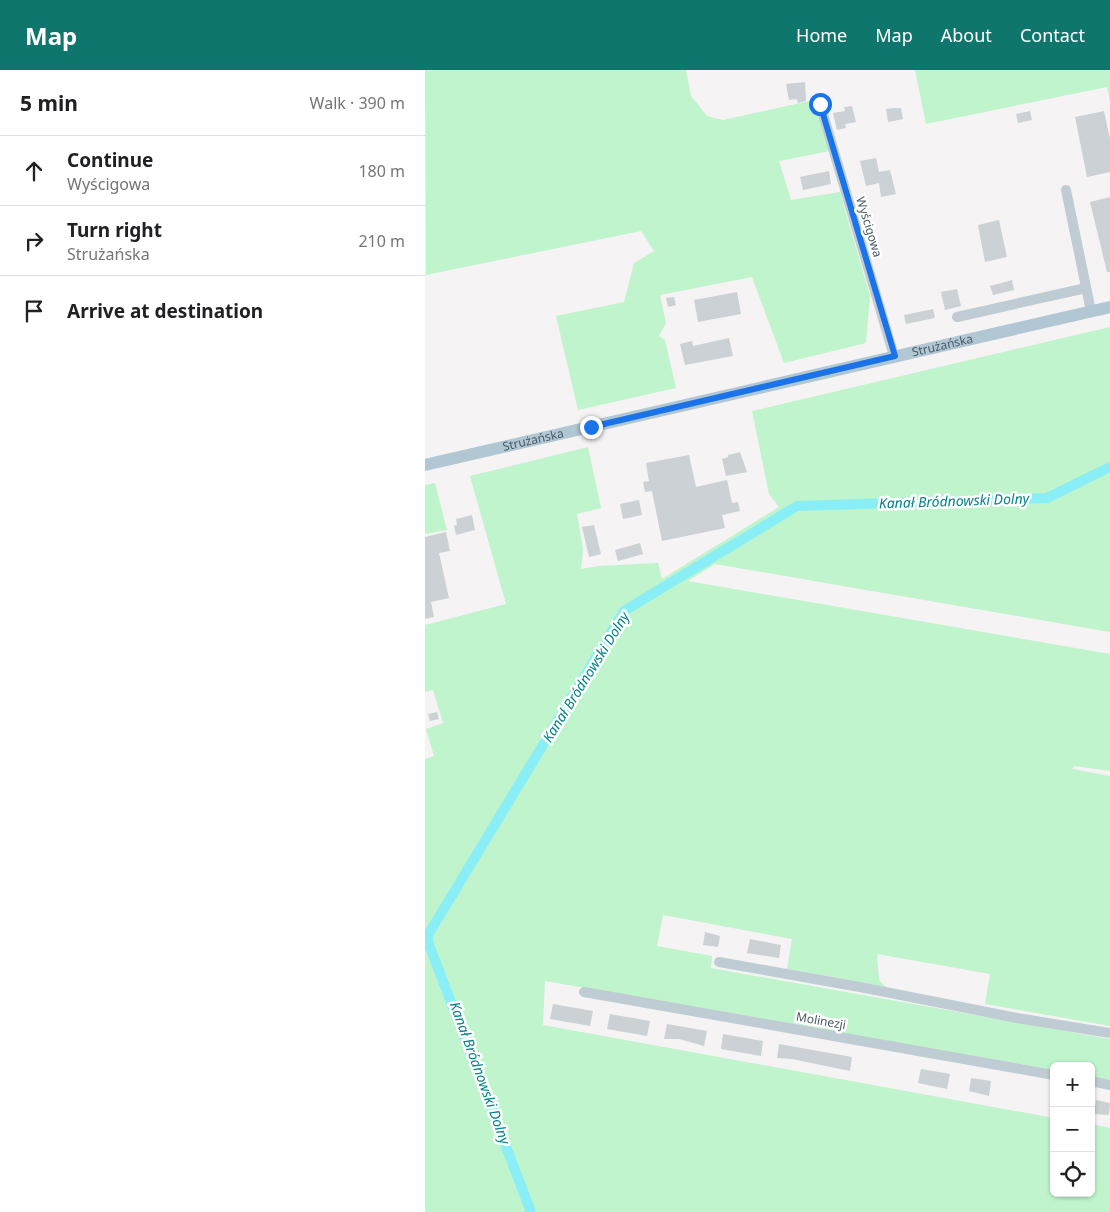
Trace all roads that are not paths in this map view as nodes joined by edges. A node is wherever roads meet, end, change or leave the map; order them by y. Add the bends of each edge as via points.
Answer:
1 (820, 104) dead end
2 (1066, 190) dead end
3 (1086, 288) junction
4 (1110, 307) edge
5 (1091, 311) junction
6 (957, 317) dead end
7 (895, 356) junction
8 (425, 465) edge
9 (719, 962) dead end
10 (584, 992) dead end
11 (1110, 1033) edge
12 (1050, 1074) edge
13 (1095, 1082) edge
14 (1110, 1084) edge

1 - 7 street, Wyścigowa
2 - 3 street
3 - 5 street
3 - 6 street
4 - 5 main road, Strużańska
5 - 7 main road, Strużańska
7 - 8 main road, Strużańska
9 - 11 street
10 - 12 street, Molinezji
13 - 14 street

